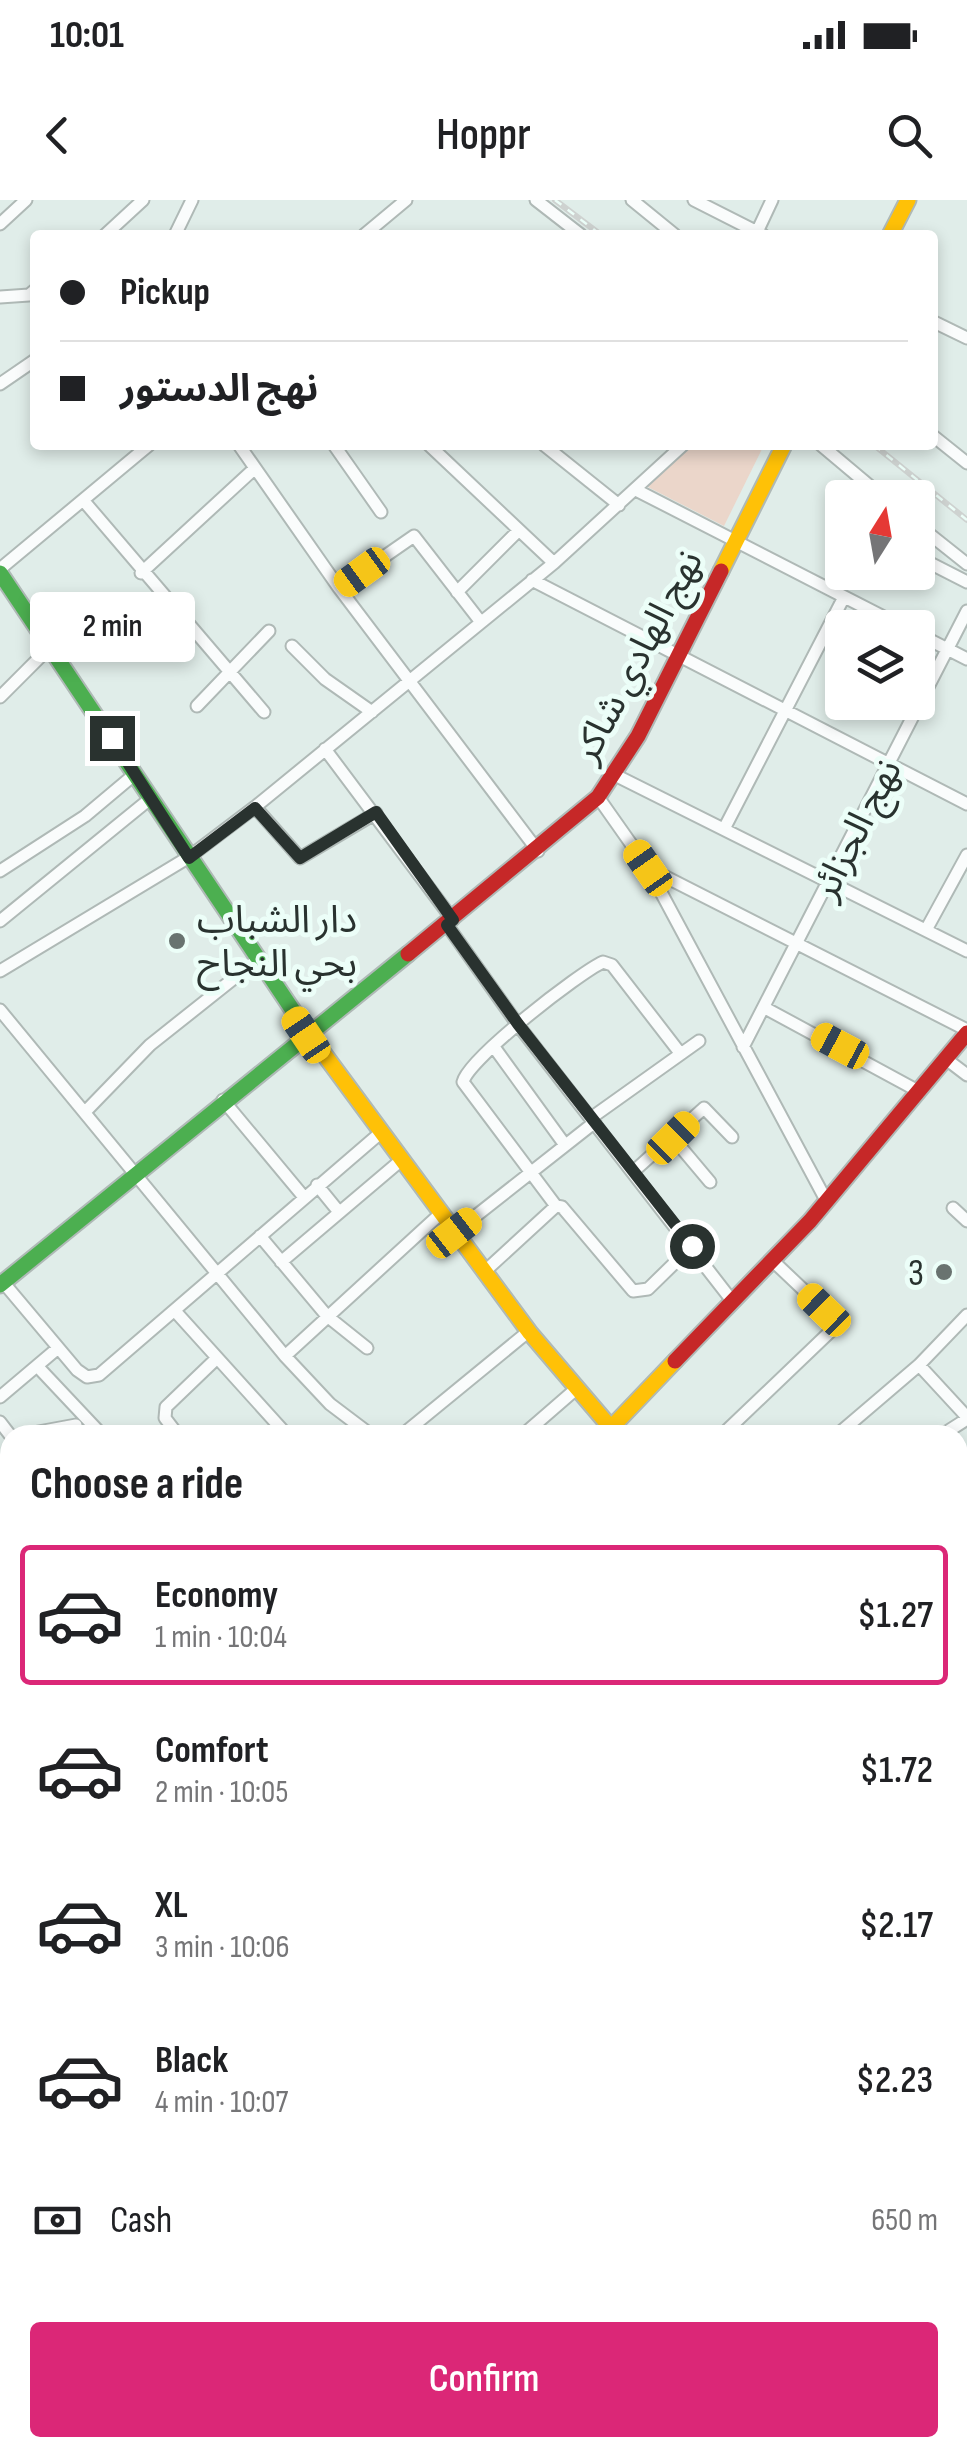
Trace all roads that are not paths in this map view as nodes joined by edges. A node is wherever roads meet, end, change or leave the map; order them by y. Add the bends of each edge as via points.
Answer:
1 (26, 200) edge
2 (144, 200) edge
3 (192, 200) edge
4 (406, 200) edge
5 (536, 200) edge
6 (694, 200) edge
7 (772, 200) edge
8 (908, 200) edge
9 (637, 202) edge
10 (0, 224) edge
11 (111, 230) edge
12 (177, 230) edge
13 (370, 230) edge
14 (575, 230) edge
15 (669, 230) edge
16 (754, 230) edge
17 (761, 230) edge
18 (893, 230) edge
19 (30, 296) edge
20 (0, 297) edge
21 (938, 323) edge
22 (967, 338) edge
23 (30, 363) edge
24 (0, 384) edge
25 (938, 440) edge
26 (143, 450) edge
27 (243, 450) edge
28 (338, 450) edge
29 (433, 450) edge
30 (550, 450) edge
31 (679, 450) edge
32 (781, 450) edge
33 (827, 450) edge
34 (967, 463) edge
35 (254, 469) junction
36 (862, 480) edge
37 (636, 490) junction
38 (82, 500) junction
39 (618, 505) junction
40 (381, 512) dead end
41 (519, 530) junction
42 (935, 538) edge
43 (733, 540) junction
44 (554, 563) junction
45 (967, 564) edge
46 (935, 566) edge
47 (0, 571) edge
48 (140, 573) junction
49 (532, 580) junction
50 (967, 582) edge
51 (339, 588) junction
52 (840, 590) edge
53 (457, 592) junction
54 (839, 594) junction
55 (870, 610) edge
56 (967, 610) edge
57 (480, 621) junction
58 (269, 632) dead end
59 (935, 642) edge
60 (52, 645) junction
61 (292, 646) dead end
62 (948, 649) junction
63 (677, 658) junction
64 (967, 659) edge
65 (231, 672) junction
66 (408, 682) junction
67 (0, 697) edge
68 (197, 706) dead end
69 (264, 712) dead end
70 (372, 712) junction
71 (786, 714) junction
72 (324, 749) junction
73 (890, 766) junction
74 (136, 774) junction
75 (615, 775) junction
76 (598, 797) junction
77 (150, 798) junction
78 (967, 804) edge
79 (255, 808) junction
80 (376, 812) junction
81 (725, 828) junction
82 (538, 851) junction
83 (967, 854) edge
84 (189, 858) junction
85 (648, 868) junction
86 (0, 871) edge
87 (828, 879) junction
88 (0, 921) edge
89 (450, 922) junction
90 (926, 930) junction
91 (798, 945) junction
92 (967, 951) edge
93 (257, 960) junction
94 (0, 970) edge
95 (766, 1008) junction
96 (0, 1010) edge
97 (518, 1024) junction
98 (967, 1032) edge
99 (306, 1035) junction
100 (699, 1041) dead end
101 (494, 1047) junction
102 (743, 1047) junction
103 (680, 1053) junction
104 (946, 1059) junction
105 (967, 1075) edge
106 (920, 1092) junction
107 (223, 1100) junction
108 (86, 1112) junction
109 (593, 1120) junction
110 (378, 1135) junction
111 (732, 1137) dead end
112 (673, 1138) junction
113 (565, 1145) junction
114 (399, 1162) junction
115 (634, 1171) junction
116 (532, 1173) junction
117 (134, 1176) junction
118 (710, 1182) dead end
119 (317, 1185) junction
120 (304, 1196) junction
121 (826, 1202) junction
122 (556, 1206) junction
123 (953, 1208) dead end
124 (339, 1212) junction
125 (439, 1215) junction
126 (967, 1221) edge
127 (454, 1233) junction
128 (260, 1236) junction
129 (692, 1246) junction
130 (773, 1261) junction
131 (281, 1262) junction
132 (219, 1272) junction
133 (484, 1272) junction
134 (2, 1284) edge
135 (733, 1302) junction
136 (176, 1310) junction
137 (967, 1315) edge
138 (327, 1316) junction
139 (529, 1332) junction
140 (58, 1348) junction
141 (368, 1348) dead end
142 (285, 1356) junction
143 (216, 1359) junction
144 (919, 1365) junction
145 (38, 1367) junction
146 (82, 1374) junction
147 (576, 1389) junction
148 (64, 1394) junction
149 (0, 1396) edge
150 (967, 1418) edge
151 (77, 1425) edge
152 (170, 1425) edge
153 (278, 1425) edge
154 (358, 1425) edge
155 (414, 1425) edge
156 (535, 1425) edge
157 (609, 1425) edge
158 (621, 1425) edge
159 (733, 1425) edge
160 (849, 1425) edge

1 - 10 street
2 - 11 street
3 - 12 street
4 - 13 street
5 - 14 street
6 - 16 street
7 - 17 street
8 - 18 street
9 - 15 street
19 - 20 street
21 - 22 street
23 - 24 street
25 - 34 street
26 - 38 street
27 - 35 street
28 - 40 street
29 - 41 street
30 - 39 street
31 - 37 street
32 - 43 street, نهج الهادي شاكر
33 - 36 street
35 - 48 street
35 - 51 street
37 - 39 street
37 - 43 street
38 - 47 street
38 - 48 street
39 - 44 street
41 - 44 street
41 - 53 street
42 - 45 street
43 - 54 street
43 - 63 street, نهج الهادي شاكر
44 - 49 street
46 - 50 street
47 - 60 street
48 - 65 street
49 - 57 street
49 - 63 street
51 - 53 street via 414,536
51 - 66 street
52 - 54 street
53 - 57 street
54 - 55 street
54 - 71 street
56 - 62 street, نهج الجزائر
57 - 66 street
58 - 65 street
59 - 62 street
60 - 67 street
60 - 74 street
61 - 70 street
62 - 64 street
62 - 73 street, نهج الجزائر
63 - 71 street
63 - 75 street, نهج الهادي شاكر
65 - 68 street
65 - 69 street
66 - 70 street
66 - 82 street
70 - 72 street
71 - 73 street
71 - 81 street
72 - 79 street
72 - 80 street
73 - 78 street
73 - 87 street, نهج الجزائر
74 - 77 street
74 - 86 street
75 - 76 street, نهج الهادي شاكر
75 - 81 street
76 - 82 street, نهج الهادي شاكر
76 - 85 street
77 - 84 street
77 - 88 street
79 - 80 street via 300,858
79 - 84 street
80 - 89 street
81 - 87 street
82 - 89 street, نهج الهادي شاكر
83 - 90 street
84 - 93 street
84 - 94 street
85 - 91 street
85 - 102 street
87 - 90 street
87 - 91 street, نهج الجزائر
89 - 97 street
89 - 99 street, نهج الهادي شاكر
90 - 92 street
91 - 95 street, نهج الجزائر
91 - 98 street
93 - 99 street
93 - 108 street via 150,1045
95 - 102 street, نهج الجزائر
95 - 106 street
96 - 108 street
97 - 101 street
97 - 103 street via 607,962
97 - 109 street
98 - 104 street
99 - 107 street, نهج الهادي شاكر
99 - 110 street
100 - 103 street
101 - 113 street
101 - 116 street via 468,1068 463,1082
102 - 121 street
103 - 109 street
104 - 105 street
104 - 106 street
106 - 121 street
107 - 117 street, نهج الهادي شاكر
107 - 120 street
108 - 117 street
109 - 113 street
109 - 115 street
110 - 114 street
110 - 119 street
111 - 112 street via 706,1108
112 - 115 street
112 - 118 street
113 - 116 street
114 - 124 street
114 - 125 street
115 - 129 street
116 - 122 street
116 - 127 street
117 - 132 street
117 - 134 street, نهج الهادي شاكر
119 - 120 street
119 - 124 street
120 - 128 street
121 - 130 street
122 - 129 street via 638,1293
122 - 133 street
123 - 126 street
124 - 131 street
125 - 127 street
125 - 138 street
127 - 133 street
128 - 131 street
128 - 132 street
129 - 135 street
130 - 135 street
130 - 159 street via 836,1327
131 - 138 street
132 - 136 street
132 - 142 street
133 - 139 street
134 - 140 street
135 - 158 street
136 - 143 street
136 - 146 street via 104,1372
137 - 144 street
138 - 141 street
138 - 142 street
139 - 147 street
139 - 155 street
140 - 145 street
140 - 146 street
142 - 154 street
143 - 152 street via 166,1406
143 - 153 street
144 - 150 street
144 - 160 street
145 - 148 street
145 - 149 street
146 - 148 street
147 - 156 street
147 - 157 street
148 - 151 street

